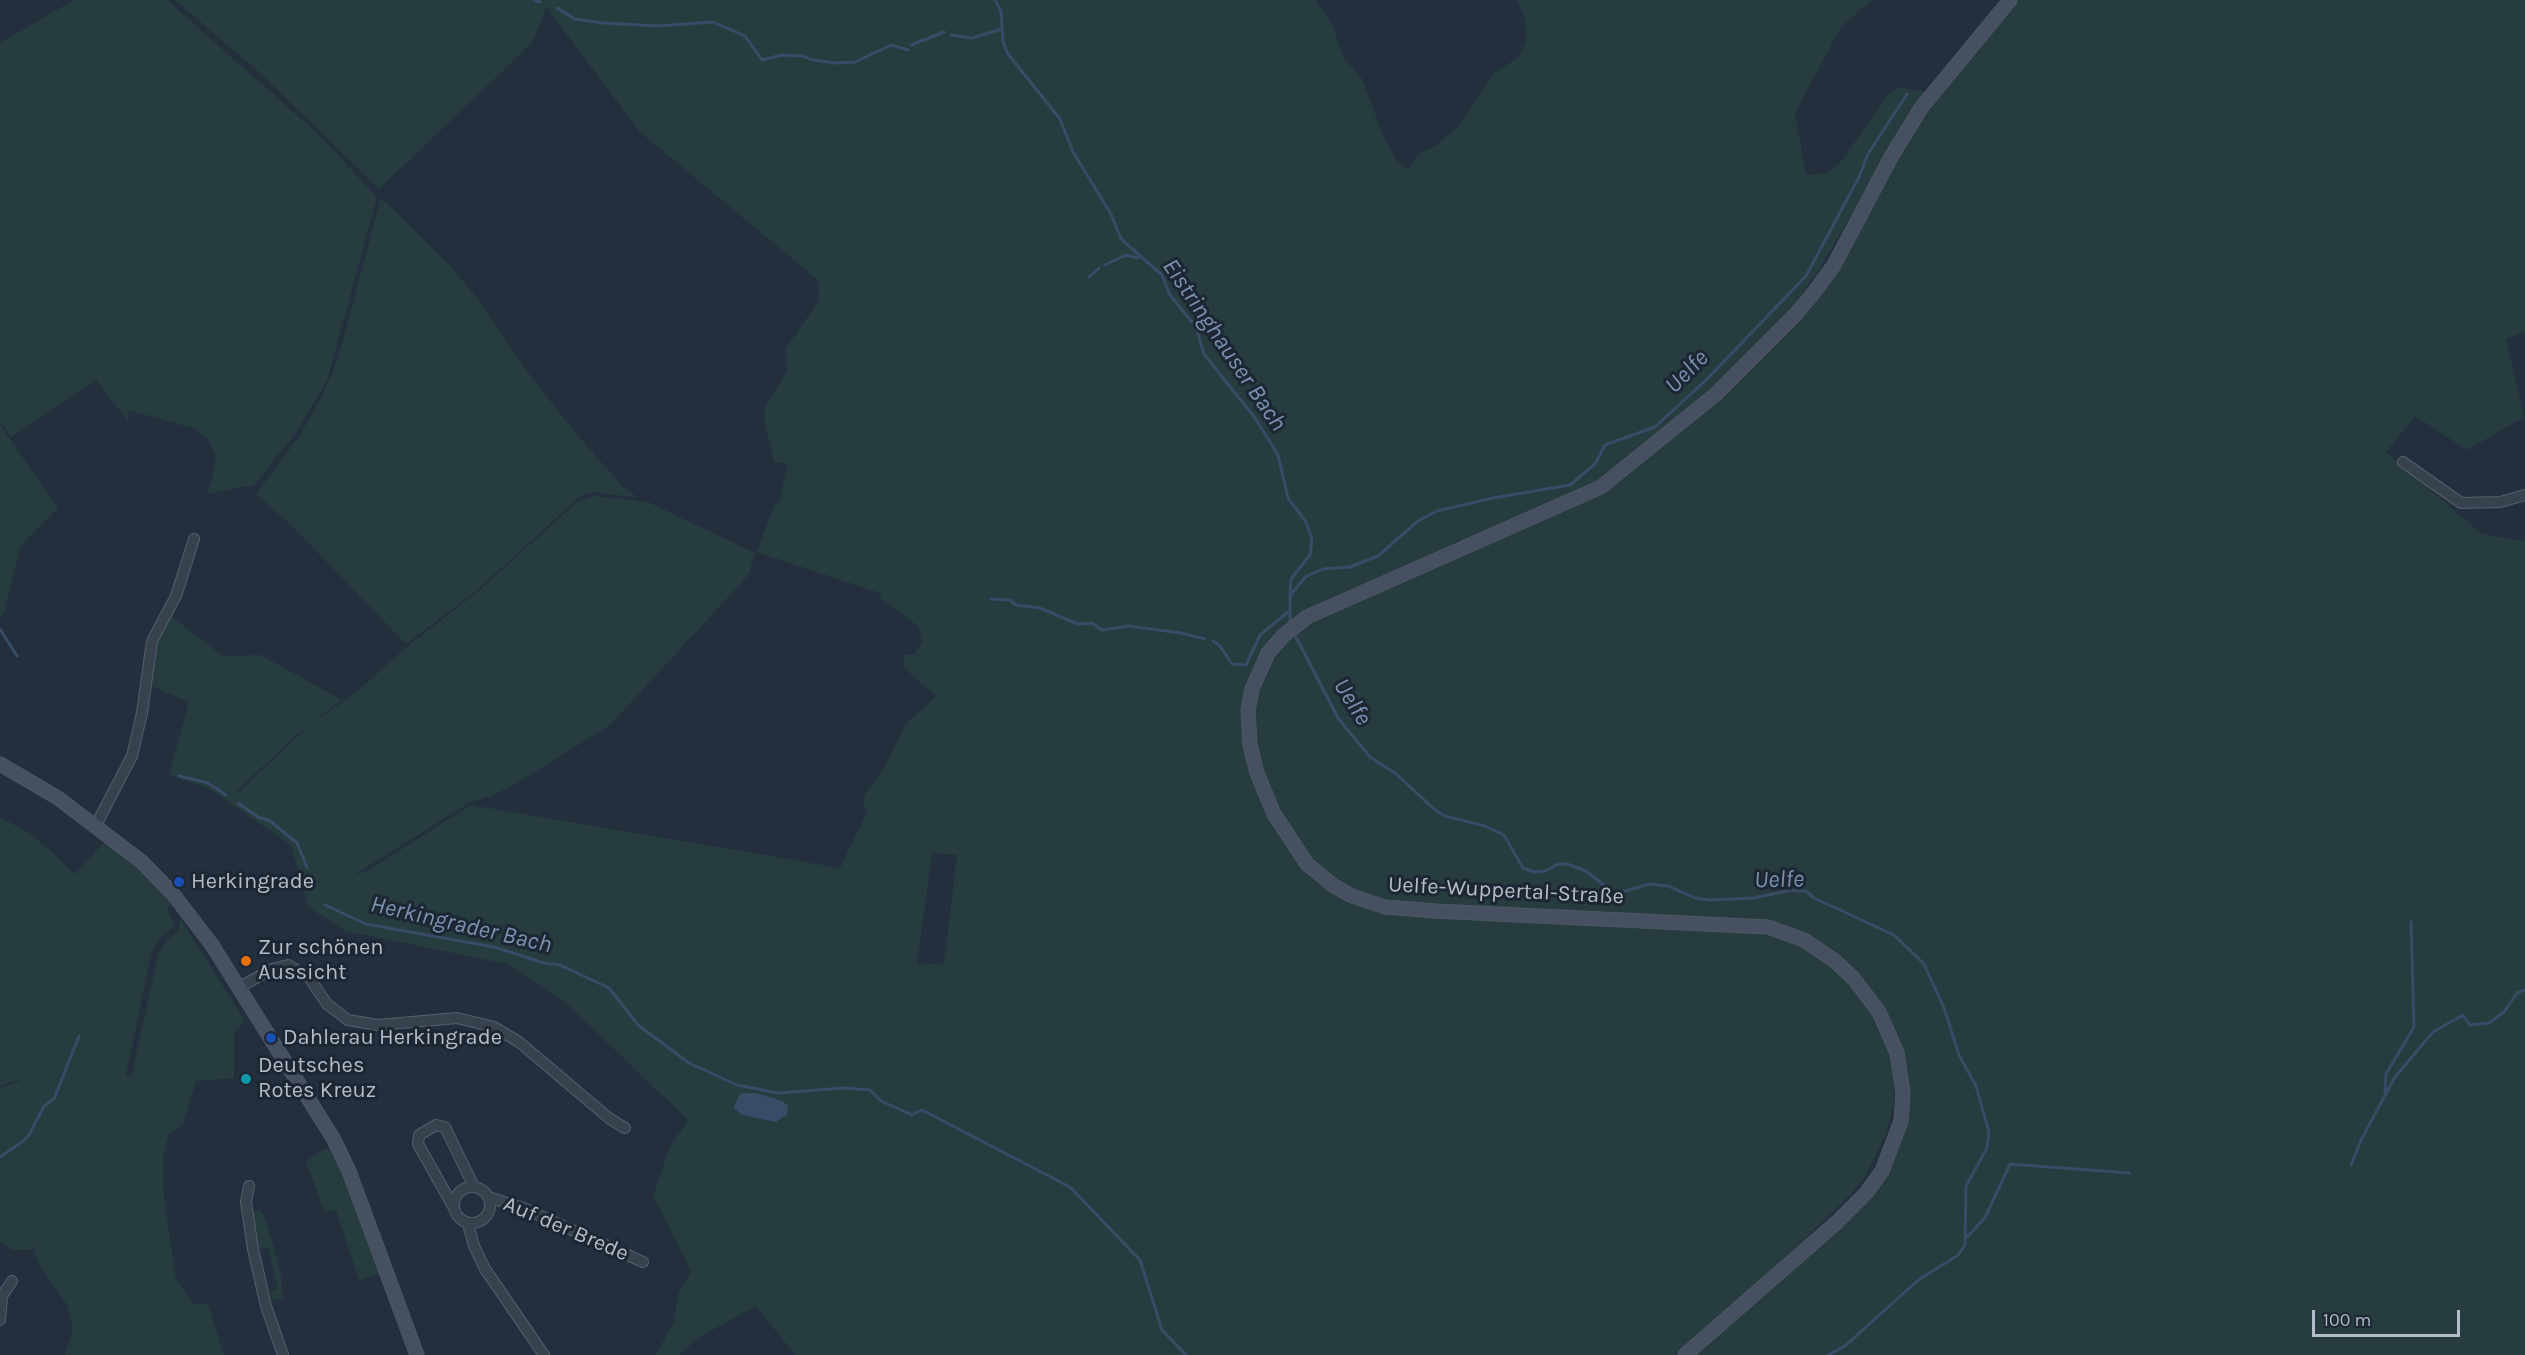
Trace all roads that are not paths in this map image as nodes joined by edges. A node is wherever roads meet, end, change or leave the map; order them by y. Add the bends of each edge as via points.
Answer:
1 (2010, 0) edge
2 (2403, 462) dead end
3 (2525, 495) edge
4 (194, 539) dead end
5 (0, 764) edge
6 (96, 825) junction
7 (240, 987) junction
8 (625, 1128) dead end
9 (249, 1186) dead end
10 (474, 1187) junction
11 (488, 1197) junction
12 (454, 1208) junction
13 (468, 1224) junction
14 (643, 1263) dead end
15 (12, 1281) dead end
16 (0, 1320) edge
17 (283, 1355) edge
18 (417, 1355) edge
19 (544, 1355) edge
20 (1685, 1355) edge

1 - 20 main road, Uelfe-Wuppertal-Straße via 1921,108 1834,265 1815,291 1716,394 1601,487 1307,616 1268,653 1252,689 1248,710 1250,745 1274,814 1307,864 1352,896 1385,907 1425,910 1768,927 1804,940 1825,954 1844,969 1875,1006 1895,1046 1903,1084 1901,1121 1882,1171 1836,1223
2 - 3 street via 2461,503 2500,502
4 - 6 street via 176,596 147,658 142,713 132,756
5 - 6 main road
6 - 7 main road via 142,862 173,894
7 - 8 street via 272,969 288,965 308,976 327,1004 348,1020 378,1025 457,1018 494,1027 519,1042
7 - 18 main road via 333,1138 361,1196
9 - 17 street via 246,1202 254,1257
10 - 11 street, Auf der Brede
10 - 12 street via 460,1192
10 - 12 street, Auf der Brede via 445,1127 436,1125 419,1135 418,1144
11 - 13 street, Auf der Brede via 490,1209 486,1217
11 - 14 street, Auf der Brede via 523,1208
12 - 13 street, Auf der Brede
13 - 19 street, Auf der Brede via 485,1269
15 - 16 street via 2,1296

